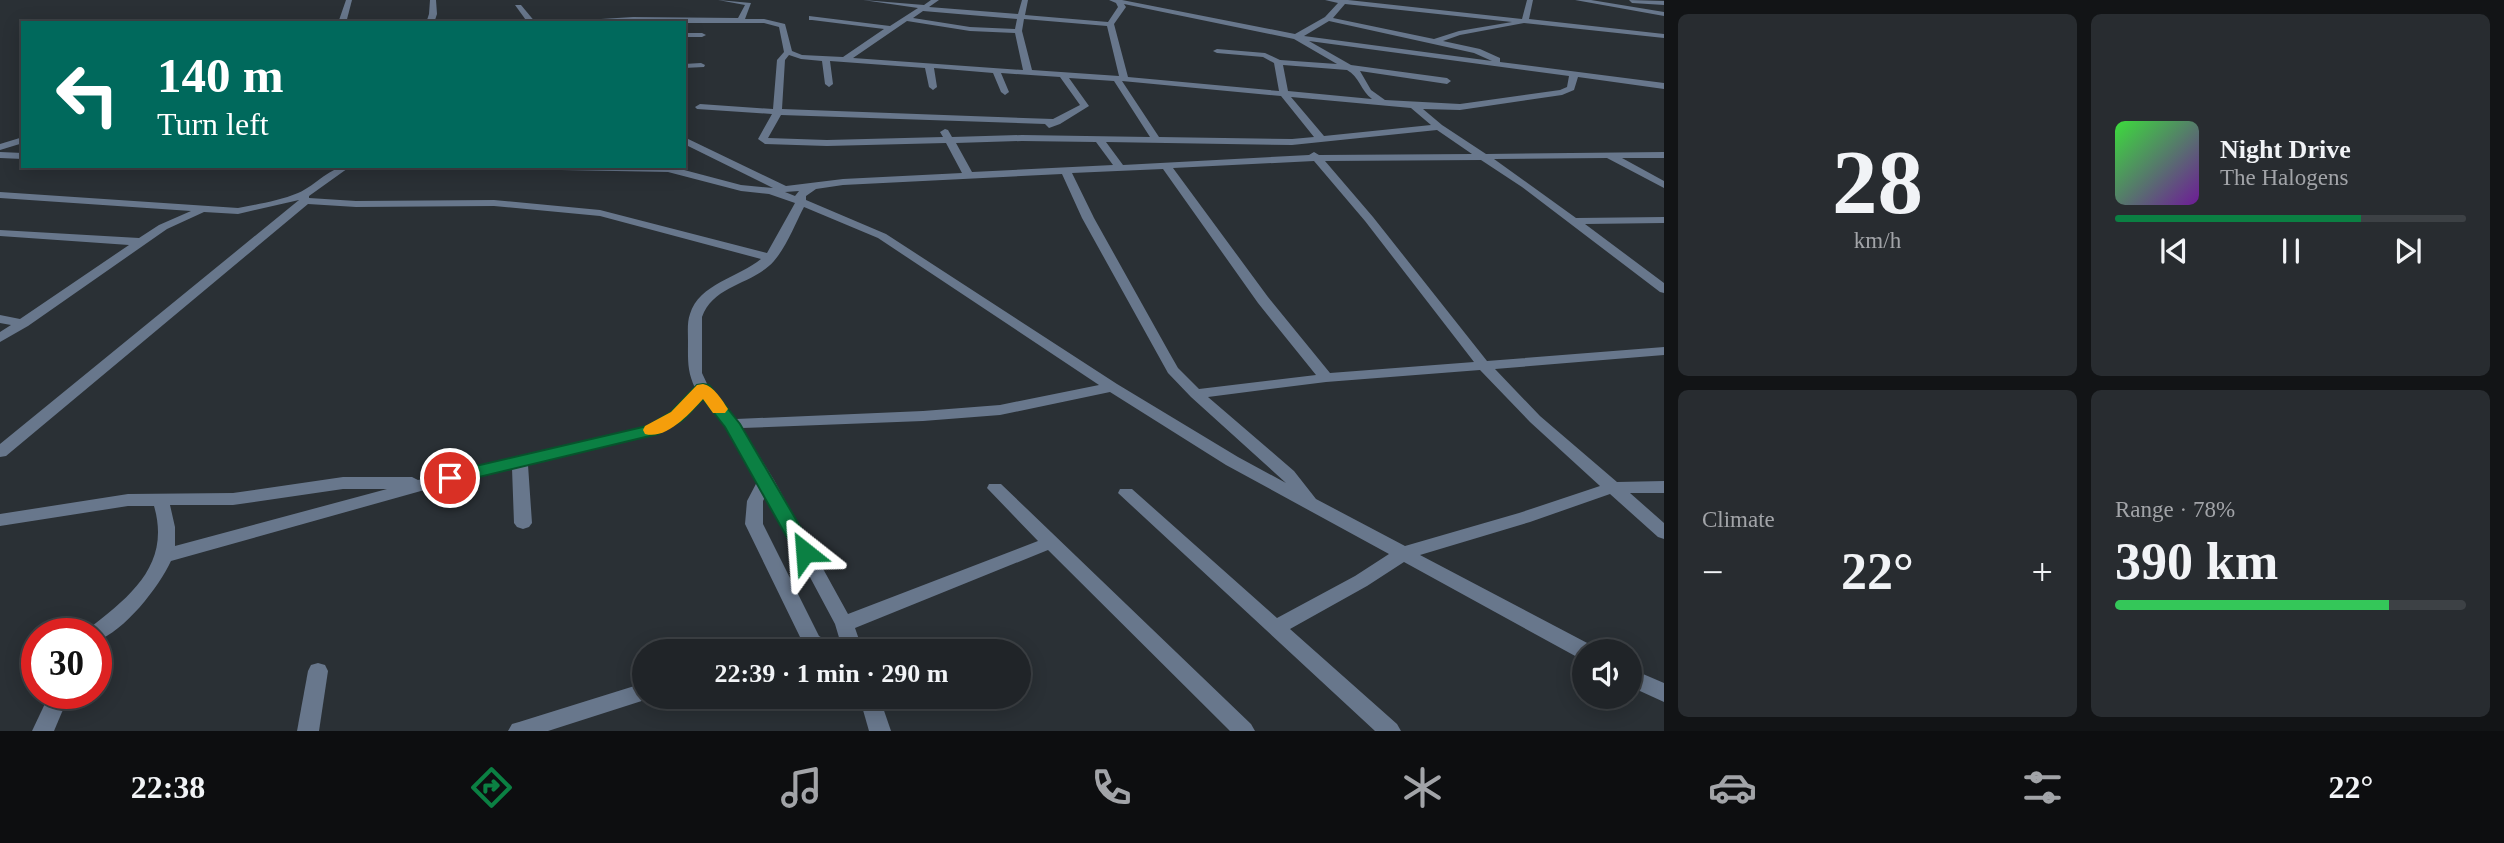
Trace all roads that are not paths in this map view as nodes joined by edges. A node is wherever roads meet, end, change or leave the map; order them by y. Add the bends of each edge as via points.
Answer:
1 (349, 0) edge
2 (433, 0) edge
3 (720, 0) edge
4 (866, 0) edge
5 (876, 0) edge
6 (936, 0) edge
7 (1025, 0) edge
8 (1328, 0) edge
9 (1345, 0) edge
10 (1530, 0) edge
11 (1578, 0) edge
12 (745, 1) edge
13 (1117, 3) edge
14 (1612, 3) edge
15 (1664, 3) edge
16 (518, 6) dead end
17 (924, 8) junction
18 (1664, 15) edge
19 (1021, 16) junction
20 (812, 18) dead end
21 (741, 19) junction
22 (906, 19) junction
23 (1328, 19) junction
24 (1526, 19) junction
25 (342, 21) edge
26 (431, 21) edge
27 (530, 21) edge
28 (675, 21) edge
29 (1110, 24) junction
30 (1582, 25) junction
31 (891, 28) junction
32 (1018, 31) junction
33 (686, 35) edge
34 (702, 35) dead end
35 (1664, 36) edge
36 (1296, 37) junction
37 (1414, 37) junction
38 (1434, 41) junction
39 (1398, 50) junction
40 (1217, 51) dead end
41 (788, 52) junction
42 (826, 60) junction
43 (844, 61) junction
44 (1278, 62) junction
45 (701, 65) dead end
46 (1501, 65) junction
47 (686, 66) edge
48 (929, 66) junction
49 (1346, 67) junction
50 (996, 71) junction
51 (1028, 72) junction
52 (1574, 74) junction
53 (1063, 75) junction
54 (1120, 79) junction
55 (1447, 81) dead end
56 (829, 84) dead end
57 (1664, 86) edge
58 (933, 87) dead end
59 (1005, 92) dead end
60 (1284, 94) junction
61 (1384, 104) junction
62 (1413, 106) junction
63 (700, 107) dead end
64 (777, 113) junction
65 (938, 118) junction
66 (1057, 122) junction
67 (1439, 127) junction
68 (1022, 138) junction
69 (948, 139) junction
70 (1321, 139) junction
71 (21, 140) edge
72 (1099, 140) junction
73 (686, 141) edge
74 (1157, 141) junction
75 (1171, 141) junction
76 (1302, 141) junction
77 (1256, 142) junction
78 (3, 145) edge
79 (1314, 154) junction
80 (0, 155) edge
81 (1610, 155) junction
82 (1664, 155) edge
83 (21, 156) edge
84 (1487, 158) junction
85 (1274, 160) junction
86 (1192, 163) junction
87 (1165, 165) junction
88 (1120, 167) junction
89 (343, 168) edge
90 (614, 168) edge
91 (1066, 171) junction
92 (968, 175) junction
93 (1664, 186) edge
94 (812, 187) junction
95 (776, 189) junction
96 (0, 195) edge
97 (304, 198) junction
98 (801, 202) junction
99 (206, 210) junction
100 (1664, 220) edge
101 (1574, 221) junction
102 (0, 233) edge
103 (140, 242) junction
104 (770, 257) junction
105 (1664, 289) edge
106 (0, 319) edge
107 (23, 323) junction
108 (0, 338) edge
109 (1664, 351) edge
110 (1485, 367) junction
111 (1326, 378) junction
112 (1112, 387) junction
113 (703, 389) junction
114 (1196, 394) junction
115 (732, 424) junction
116 (0, 452) edge
117 (520, 461) junction
118 (766, 480) junction
119 (428, 483) junction
120 (1664, 487) edge
121 (995, 488) dead end
122 (1611, 488) junction
123 (1126, 493) dead end
124 (159, 499) junction
125 (1316, 507) junction
126 (0, 520) edge
127 (523, 523) dead end
128 (1664, 533) edge
129 (1052, 542) junction
130 (1404, 553) junction
131 (164, 556) junction
132 (112, 620) edge
133 (844, 624) junction
134 (1277, 627) junction
135 (816, 639) edge
136 (849, 639) edge
137 (1572, 644) edge
138 (318, 671) dead end
139 (1642, 682) edge
140 (1664, 693) edge
141 (632, 696) edge
142 (53, 709) edge
143 (873, 709) edge
144 (43, 731) edge
145 (307, 731) edge
146 (519, 731) edge
147 (880, 731) edge
148 (1244, 731) edge
149 (1390, 731) edge

1 - 25 street
2 - 26 street
3 - 12 street
4 - 5 street
5 - 17 street
6 - 17 street
7 - 19 street
8 - 9 street
9 - 23 street
9 - 24 street
10 - 24 street
11 - 14 street
12 - 21 street via 749,5
13 - 29 street
13 - 36 street
14 - 15 street
14 - 18 street
14 - 30 street
16 - 27 street
17 - 19 street
17 - 22 street
19 - 29 street
19 - 32 street
20 - 31 street
21 - 28 street
21 - 41 street via 779,24
22 - 31 street
22 - 32 street
23 - 36 street
23 - 37 street
24 - 30 street
24 - 38 street
29 - 54 street
30 - 35 street
31 - 43 street
32 - 51 street
33 - 34 street
36 - 39 street
36 - 49 street
37 - 38 street
37 - 39 street
38 - 46 street via 1489,55
39 - 46 street
40 - 44 street via 1265,55
41 - 42 street
41 - 64 street via 781,60
42 - 43 street
42 - 56 street
43 - 48 street
44 - 49 street
44 - 60 street
45 - 47 street
46 - 52 street
48 - 50 street
48 - 58 street
49 - 55 street
49 - 61 street via 1359,74 1368,93
50 - 51 street
50 - 59 street
51 - 53 street
52 - 57 street
52 - 62 street via 1567,90 1547,95 1460,107
53 - 54 street
53 - 66 street via 1085,106
54 - 60 street
54 - 74 street
60 - 61 street
60 - 70 street
61 - 62 street
62 - 67 street
63 - 64 street
64 - 65 street
64 - 69 street via 765,141
65 - 66 street
65 - 69 street
66 - 68 street
67 - 70 street
67 - 84 street
68 - 69 street
68 - 72 street
69 - 92 street
70 - 76 street
71 - 78 street
72 - 74 street
72 - 88 street
73 - 95 street
74 - 75 street
75 - 77 street
75 - 86 street
76 - 77 street
76 - 79 street
77 - 85 street
79 - 84 street
79 - 85 street
79 - 110 street
80 - 83 street
81 - 82 street
81 - 84 street
81 - 93 street
84 - 101 street
85 - 86 street
86 - 87 street
87 - 88 street
87 - 111 street
88 - 91 street
89 - 97 street
90 - 95 street via 668,169 741,188
91 - 92 street
91 - 114 street via 1163,354
92 - 94 street
94 - 95 street
94 - 98 street via 800,195
95 - 98 street
96 - 99 street
97 - 99 street via 239,211
97 - 104 street via 356,204 468,201 589,212
97 - 116 street
98 - 104 street
98 - 112 street via 882,236
99 - 103 street via 174,221
100 - 101 street
101 - 105 street
102 - 103 street
103 - 107 street
104 - 113 street via 754,271 721,286 699,307 695,373
106 - 107 street
107 - 108 street
109 - 110 street
110 - 111 street
110 - 122 street
111 - 114 street
112 - 115 street via 1000,410
112 - 125 street
113 - 115 street
113 - 117 street via 677,416 652,430
114 - 125 street via 1288,475
115 - 118 street
117 - 119 street
117 - 127 street
118 - 133 street
118 - 135 street via 755,500 754,524
119 - 124 street via 368,481 233,499
119 - 131 street
120 - 122 street
121 - 129 street
122 - 128 street
122 - 130 street
123 - 134 street
124 - 126 street via 105,502
124 - 131 street via 167,531
125 - 130 street
129 - 133 street
129 - 148 street
130 - 134 street
130 - 137 street
131 - 132 street via 147,587
133 - 136 street
134 - 149 street
138 - 145 street
139 - 140 street
141 - 146 street
142 - 144 street
143 - 147 street

